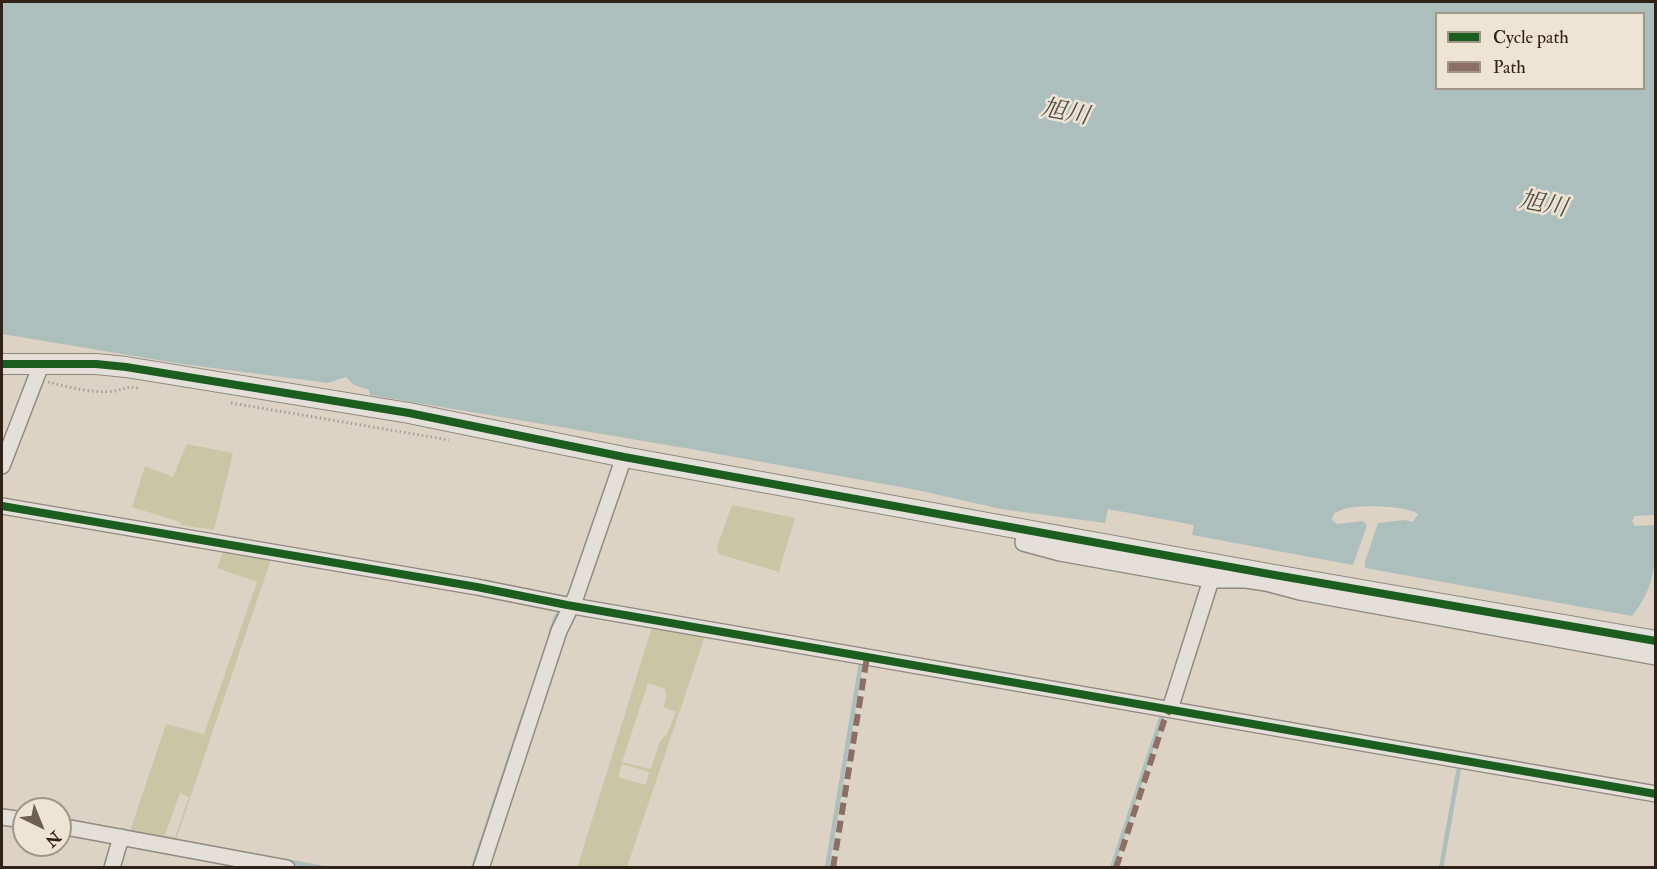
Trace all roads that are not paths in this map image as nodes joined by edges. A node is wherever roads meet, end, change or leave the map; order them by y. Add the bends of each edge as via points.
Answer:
1 (2, 363) edge
2 (41, 365) junction
3 (624, 458) junction
4 (2, 466) edge
5 (2, 506) edge
6 (1025, 530) junction
7 (1268, 579) junction
8 (1211, 580) junction
9 (570, 603) junction
10 (1656, 641) edge
11 (1656, 657) edge
12 (1172, 705) junction
13 (1656, 794) edge
14 (72, 828) edge
15 (121, 837) junction
16 (111, 867) edge
17 (287, 867) edge
18 (481, 867) edge

1 - 2 street
2 - 3 street via 126,367 409,413
2 - 4 street
3 - 6 street
3 - 9 street
5 - 9 street
6 - 7 street
6 - 8 street via 1023,543
7 - 8 street
7 - 10 street
7 - 11 street via 1299,592
8 - 12 street
9 - 12 street
9 - 18 street
12 - 13 street
14 - 15 street
15 - 16 street
15 - 17 street

